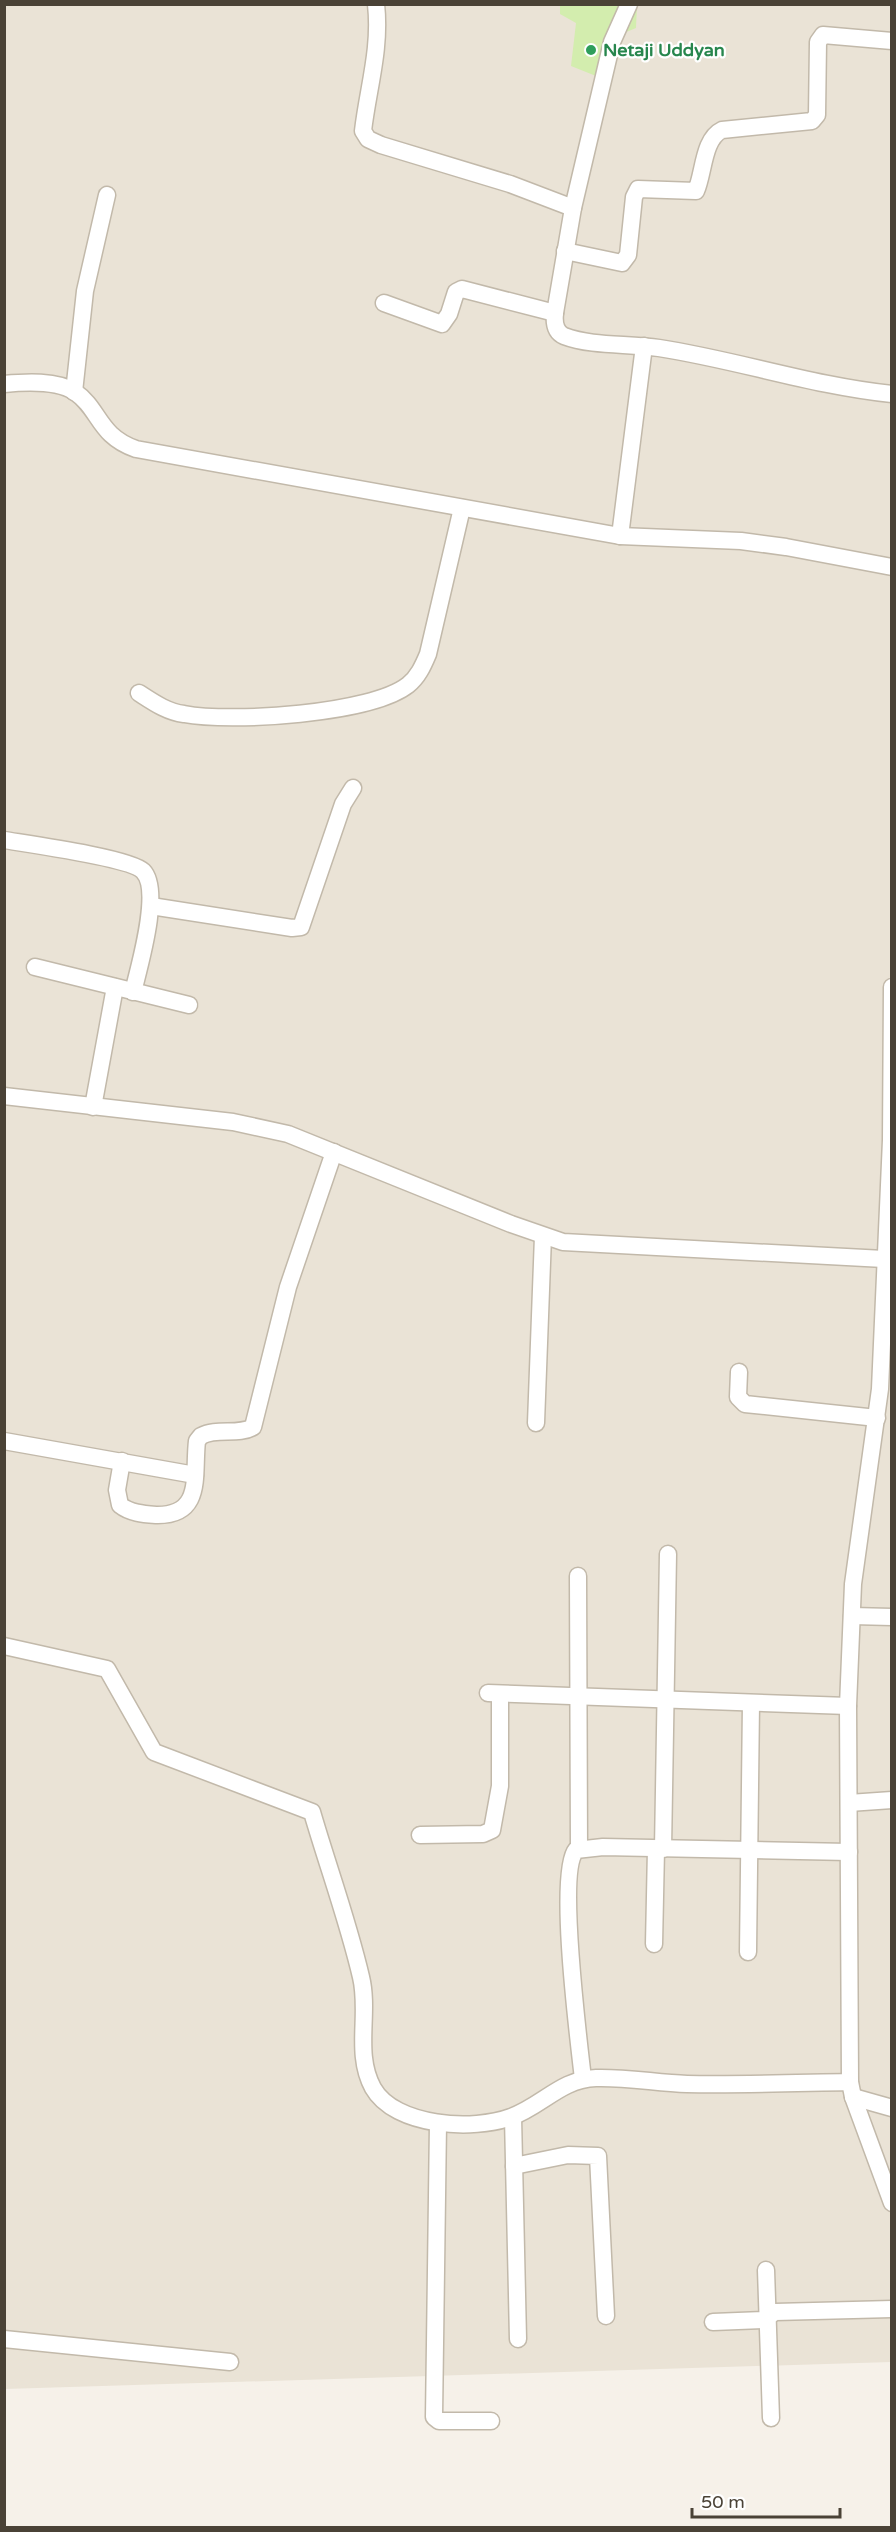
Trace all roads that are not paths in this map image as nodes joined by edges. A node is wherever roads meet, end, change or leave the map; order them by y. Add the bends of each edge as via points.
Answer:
1 (376, 4) edge
2 (629, 4) edge
3 (891, 42) edge
4 (107, 195) dead end
5 (573, 208) junction
6 (566, 251) junction
7 (384, 303) dead end
8 (555, 313) junction
9 (644, 346) junction
10 (4, 384) edge
11 (74, 392) junction
12 (891, 394) edge
13 (462, 508) junction
14 (620, 536) junction
15 (891, 567) edge
16 (139, 693) dead end
17 (353, 788) dead end
18 (4, 840) edge
19 (151, 906) junction
20 (35, 967) dead end
21 (115, 987) junction
22 (891, 987) edge
23 (133, 992) junction
24 (189, 1005) dead end
25 (4, 1096) edge
26 (93, 1107) junction
27 (334, 1152) junction
28 (543, 1236) junction
29 (884, 1260) junction
30 (739, 1372) dead end
31 (877, 1418) junction
32 (536, 1423) dead end
33 (4, 1442) edge
34 (122, 1461) junction
35 (195, 1475) junction
36 (668, 1554) dead end
37 (578, 1576) dead end
38 (852, 1616) junction
39 (891, 1617) edge
40 (4, 1646) edge
41 (579, 1697) junction
42 (667, 1699) junction
43 (751, 1702) junction
44 (848, 1706) junction
45 (891, 1800) edge
46 (849, 1803) junction
47 (420, 1835) dead end
48 (579, 1849) junction
49 (659, 1849) junction
50 (750, 1851) junction
51 (849, 1852) junction
52 (654, 1944) dead end
53 (748, 1952) dead end
54 (583, 2079) junction
55 (851, 2089) junction
56 (891, 2108) edge
57 (513, 2117) junction
58 (438, 2123) junction
59 (514, 2166) junction
60 (891, 2203) edge
61 (766, 2270) dead end
62 (891, 2309) edge
63 (606, 2316) dead end
64 (768, 2316) junction
65 (713, 2322) dead end
66 (4, 2339) edge
67 (518, 2339) dead end
68 (230, 2362) dead end
69 (771, 2418) dead end
70 (491, 2421) dead end

1 - 5 street via 376,56 363,131 368,139
2 - 5 street via 612,42
3 - 6 street via 823,35 818,42 817,115 812,121 722,130 711,142 696,190 638,189 628,255 622,263
4 - 11 street via 85,291
5 - 6 street
6 - 8 street
7 - 8 street via 442,324 456,292 462,289
8 - 9 street via 556,328 562,335
9 - 12 street via 818,383
9 - 14 street
10 - 11 street via 43,384
11 - 13 street via 108,433 125,445
13 - 14 street
13 - 16 street via 428,654 420,673 406,686 356,706 234,717 170,711
14 - 15 street via 786,547
17 - 19 street via 301,927
18 - 19 street via 142,870
19 - 23 street
20 - 21 street
21 - 23 street
21 - 26 street
22 - 29 street via 891,1140
23 - 24 street
25 - 26 street
26 - 27 street via 252,1126 288,1134
27 - 28 street
27 - 35 street via 288,1287 255,1423 248,1430 216,1431 201,1436 197,1441
28 - 29 street via 579,1245
28 - 32 street
29 - 31 street
30 - 31 street via 738,1397 746,1404
31 - 38 street via 858,1538
33 - 34 street
34 - 35 street
34 - 35 street via 117,1499 124,1508 136,1513 160,1515 182,1510 192,1497
36 - 42 street
37 - 41 street
38 - 39 street
38 - 44 street
40 - 58 street via 107,1670 154,1752 312,1812 361,1978 366,2072 383,2102 398,2111
41 - 42 street
41 - 47 street via 494,1694 500,1786 491,1832
41 - 48 street
42 - 43 street
42 - 49 street
43 - 44 street
43 - 50 street
44 - 46 street
45 - 46 street
46 - 51 street
48 - 49 street
48 - 54 street via 569,1864 569,1914
49 - 50 street
49 - 52 street
50 - 51 street
50 - 53 street
51 - 55 street
54 - 55 street
54 - 57 street via 564,2085
55 - 56 street
55 - 60 street
57 - 58 street
57 - 59 street
58 - 70 street via 434,2417 439,2421
59 - 63 street via 568,2155 598,2156
59 - 67 street
61 - 64 street
62 - 64 street via 780,2311
64 - 65 street via 763,2320
64 - 69 street
66 - 68 street

